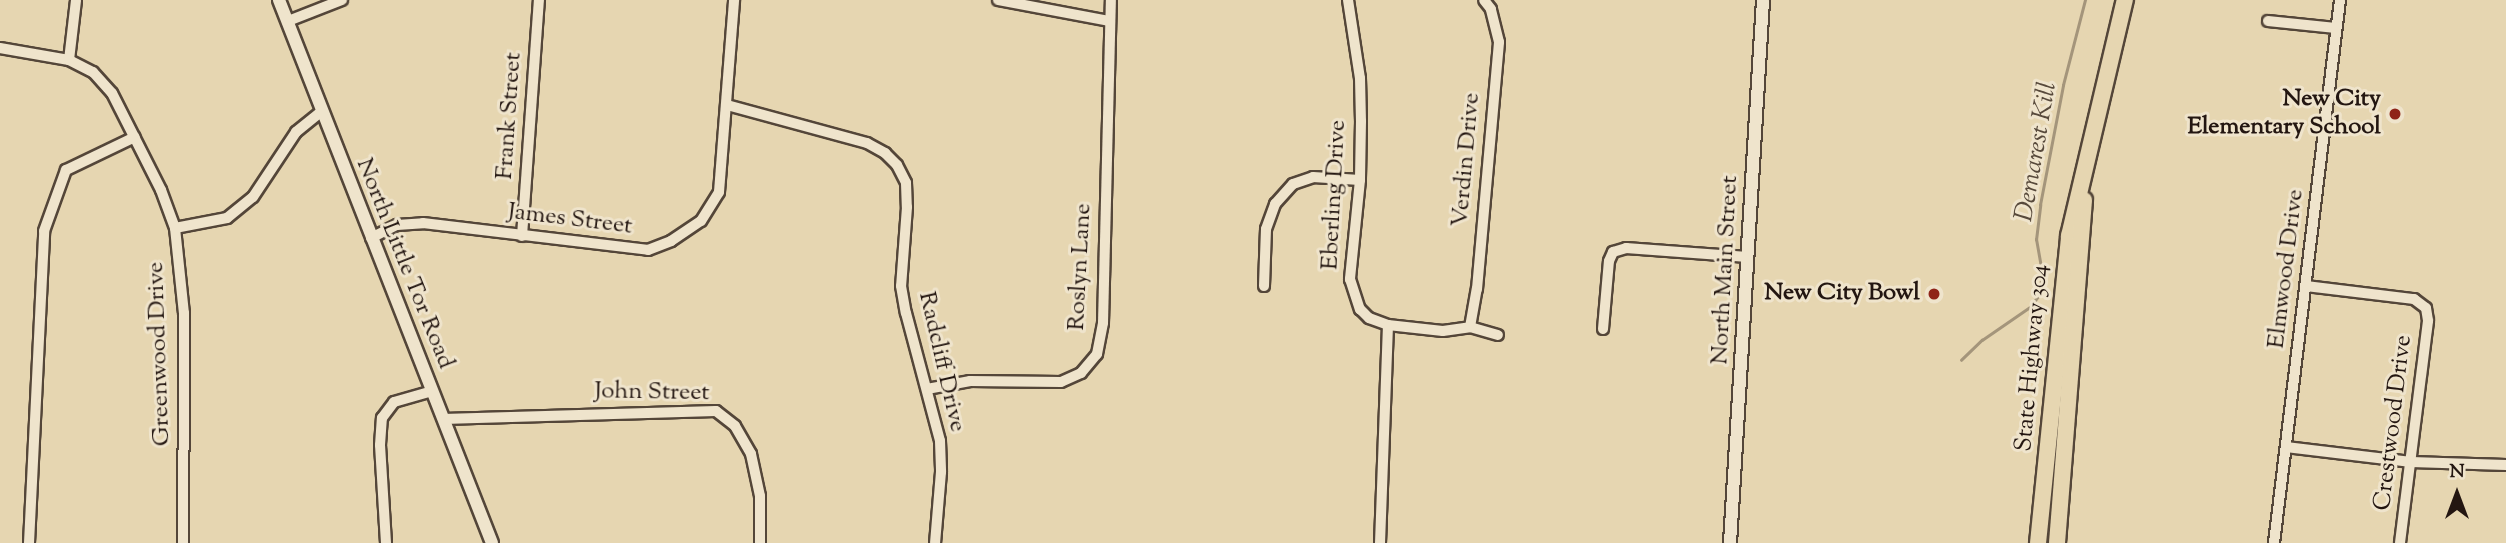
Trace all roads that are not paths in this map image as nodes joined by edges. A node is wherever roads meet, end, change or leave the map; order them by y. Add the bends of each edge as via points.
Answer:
1 (76, 0) edge
2 (279, 0) edge
3 (342, 0) edge
4 (539, 0) edge
5 (734, 0) edge
6 (999, 0) edge
7 (1111, 0) edge
8 (1348, 0) edge
9 (1484, 0) edge
10 (1763, 0) edge
11 (2125, 0) edge
12 (2340, 0) edge
13 (288, 21) junction
14 (1109, 21) junction
15 (2268, 21) dead end
16 (2336, 28) junction
17 (0, 48) edge
18 (69, 60) junction
19 (727, 105) junction
20 (321, 112) junction
21 (135, 137) junction
22 (1360, 180) junction
23 (2084, 180) junction
24 (175, 228) junction
25 (522, 236) junction
26 (371, 238) junction
27 (1748, 257) junction
28 (1264, 286) dead end
29 (2306, 286) junction
30 (1388, 325) junction
31 (1470, 327) junction
32 (1603, 329) dead end
33 (1498, 335) dead end
34 (927, 389) junction
35 (432, 391) junction
36 (443, 419) junction
37 (2286, 447) junction
38 (2411, 462) junction
39 (2506, 465) edge
40 (29, 543) edge
41 (183, 543) edge
42 (386, 543) edge
43 (492, 543) edge
44 (760, 543) edge
45 (935, 543) edge
46 (1380, 543) edge
47 (1730, 543) edge
48 (2038, 543) edge
49 (2057, 543) edge
50 (2274, 543) edge
51 (2400, 543) edge

1 - 18 street
2 - 13 street, North Little Tor Road
3 - 13 street
4 - 25 street, Frank Street
5 - 19 street, James Street
6 - 14 street
7 - 14 street, Roslyn Lane
8 - 22 street, Eberling Drive via 1360,78
9 - 31 street, Verdin Drive via 1491,9 1499,42
10 - 27 street, North Main Street
11 - 23 main road, State Highway 304
12 - 16 street, Elmwood Drive
13 - 20 street, North Little Tor Road
14 - 34 street, Roslyn Lane via 1103,323 1097,354 1081,373 1061,382 970,381
15 - 16 street
16 - 29 street, Elmwood Drive
17 - 18 street, Greenwood Drive
18 - 21 street, Greenwood Drive via 93,72 112,93
19 - 25 street, James Street via 719,192 701,221 671,241 648,250
19 - 34 street, Radcliff Drive via 867,143 897,165 905,183 907,207 901,286
20 - 24 street via 296,132 253,197 227,218
20 - 26 street, North Little Tor Road
21 - 24 street, Greenwood Drive
21 - 40 street via 66,170 44,231
22 - 28 street via 1313,177 1293,184 1275,204 1266,229
22 - 30 street, Eberling Drive via 1350,279 1360,309
23 - 48 main road, State Highway 304 via 2070,228 2063,278
23 - 49 main road, State Highway 304
24 - 41 street, Greenwood Drive via 184,313
25 - 26 street, James Street via 423,223 397,225
26 - 35 street, North Little Tor Road
27 - 32 street via 1626,248 1613,252
27 - 47 street, North Main Street
29 - 37 street, Elmwood Drive
29 - 38 street, Crestwood Drive via 2414,299 2426,308
30 - 31 street via 1443,331
30 - 46 street
31 - 33 street
34 - 45 street, Radcliff Drive via 940,441
35 - 36 street, North Little Tor Road
35 - 42 street via 394,402 382,418
36 - 43 street, North Little Tor Road
36 - 44 street, John Street via 716,411 735,426 751,454 760,496
37 - 38 street
37 - 50 street, Elmwood Drive
38 - 39 street
38 - 51 street, Crestwood Drive

